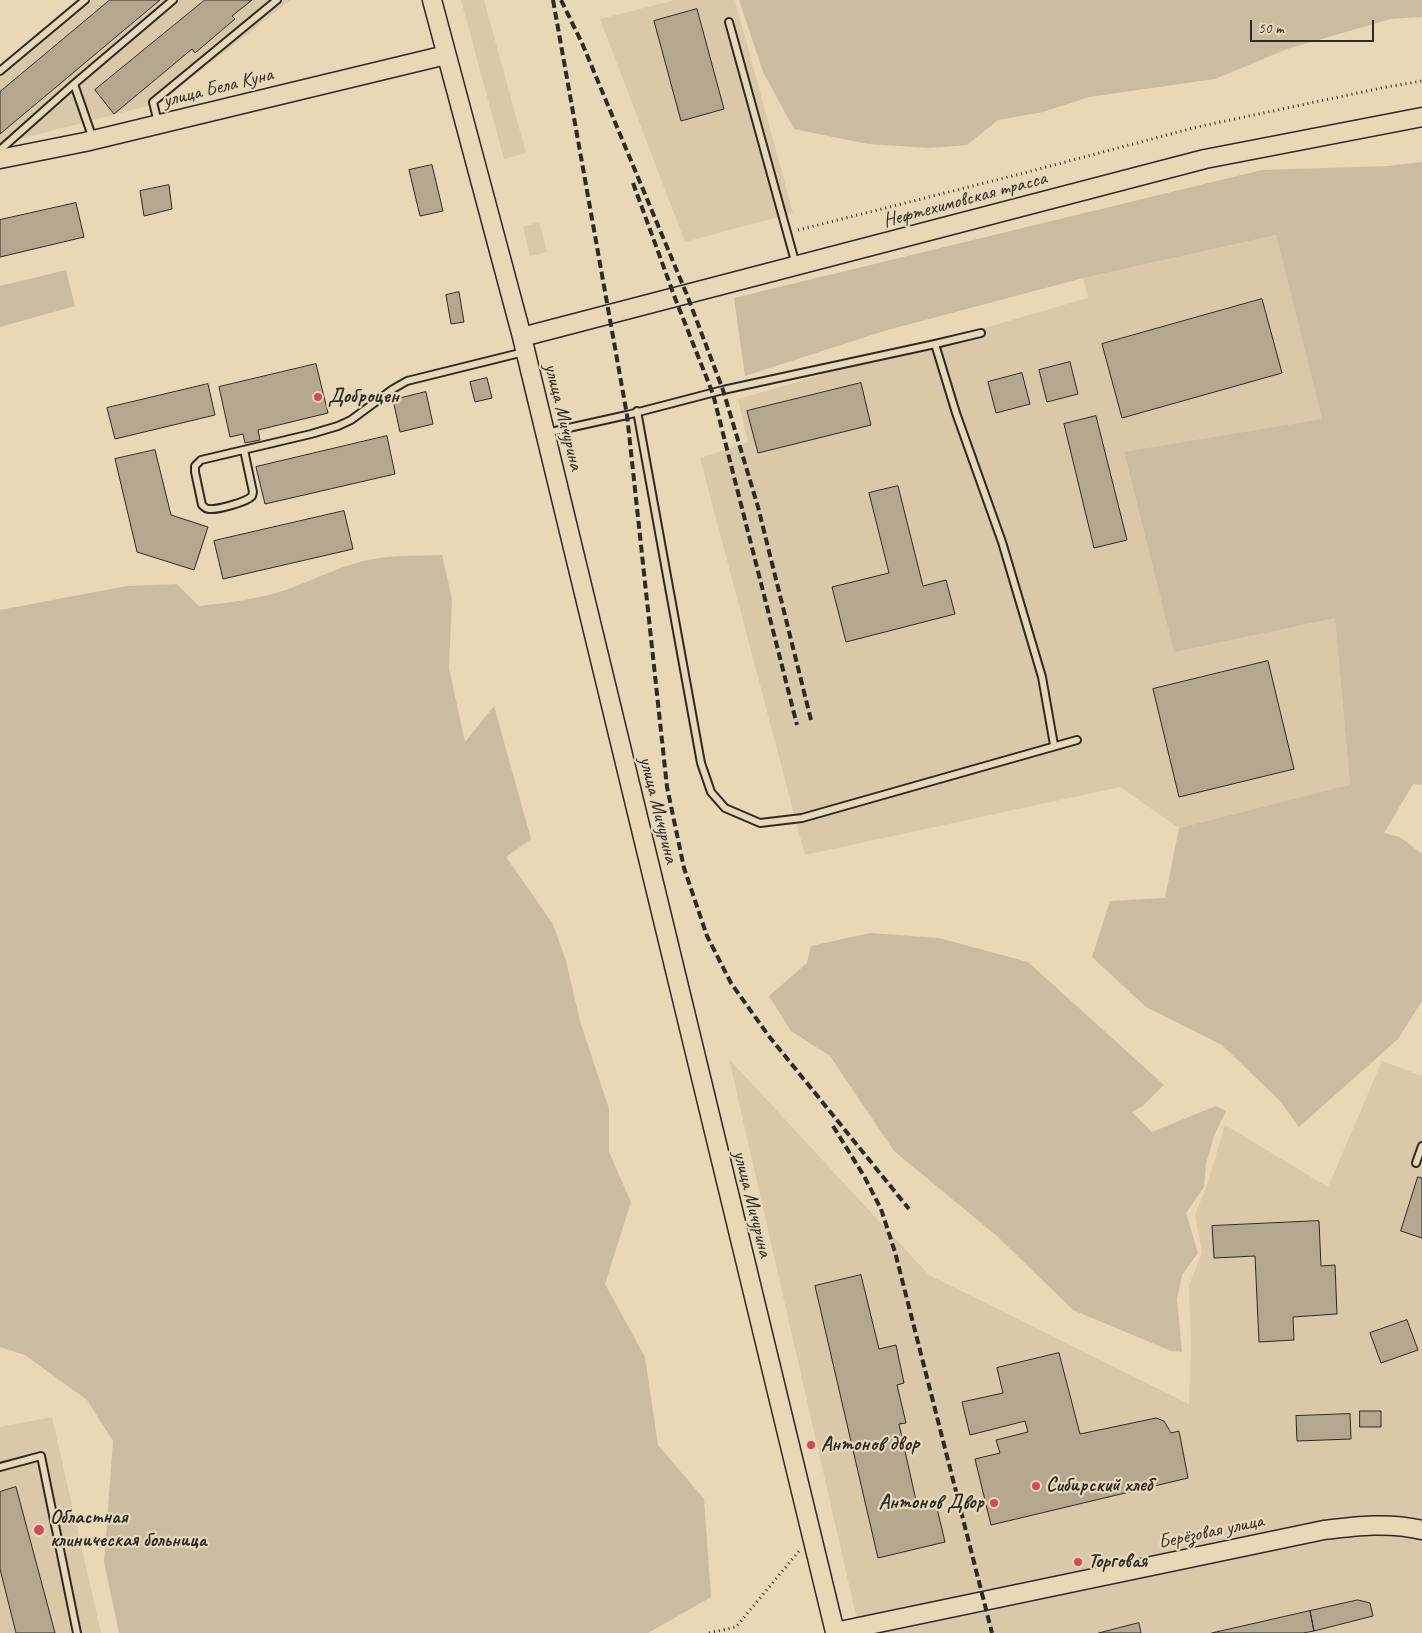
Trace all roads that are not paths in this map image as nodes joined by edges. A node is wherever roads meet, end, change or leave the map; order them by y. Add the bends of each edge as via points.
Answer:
1 (85, 0) edge
2 (174, 0) edge
3 (277, 0) edge
4 (432, 0) edge
5 (729, 22) dead end
6 (446, 55) junction
7 (0, 72) edge
8 (74, 84) junction
9 (1422, 117) edge
10 (158, 125) junction
11 (94, 140) junction
12 (0, 150) edge
13 (0, 159) edge
14 (796, 267) junction
15 (981, 333) dead end
16 (524, 344) junction
17 (935, 344) junction
18 (637, 411) junction
19 (545, 433) junction
20 (244, 450) junction
21 (1077, 740) dead end
22 (1054, 745) junction
23 (1422, 1146) edge
24 (1416, 1163) dead end
25 (0, 1467) edge
26 (1422, 1530) edge
27 (834, 1632) edge
28 (77, 1633) edge

1 - 7 lane
2 - 8 lane
3 - 10 lane via 153,102
4 - 6 street, улица Мичурина
5 - 14 lane
6 - 10 street, улица Бела Куна
6 - 16 street, улица Мичурина
8 - 11 lane
8 - 12 lane
9 - 14 street, Нефтехимовская трасса via 1205,160
10 - 11 street, улица Бела Куна
11 - 13 street, улица Бела Куна
14 - 16 street, Нефтехимовская трасса
15 - 17 lane
16 - 19 street, улица Мичурина
16 - 20 lane via 400,385 338,426
17 - 18 lane
17 - 22 lane via 1002,542 1042,677
18 - 19 lane
18 - 22 lane via 701,763 710,792 726,808 760,823 802,818
19 - 27 street, улица Мичурина
20 - 20 lane via 201,460 195,466 205,508 244,501 252,496
21 - 22 lane
23 - 24 lane
25 - 28 lane via 41,1456
26 - 27 street, Берёзовая улица via 1372,1524 1324,1530

